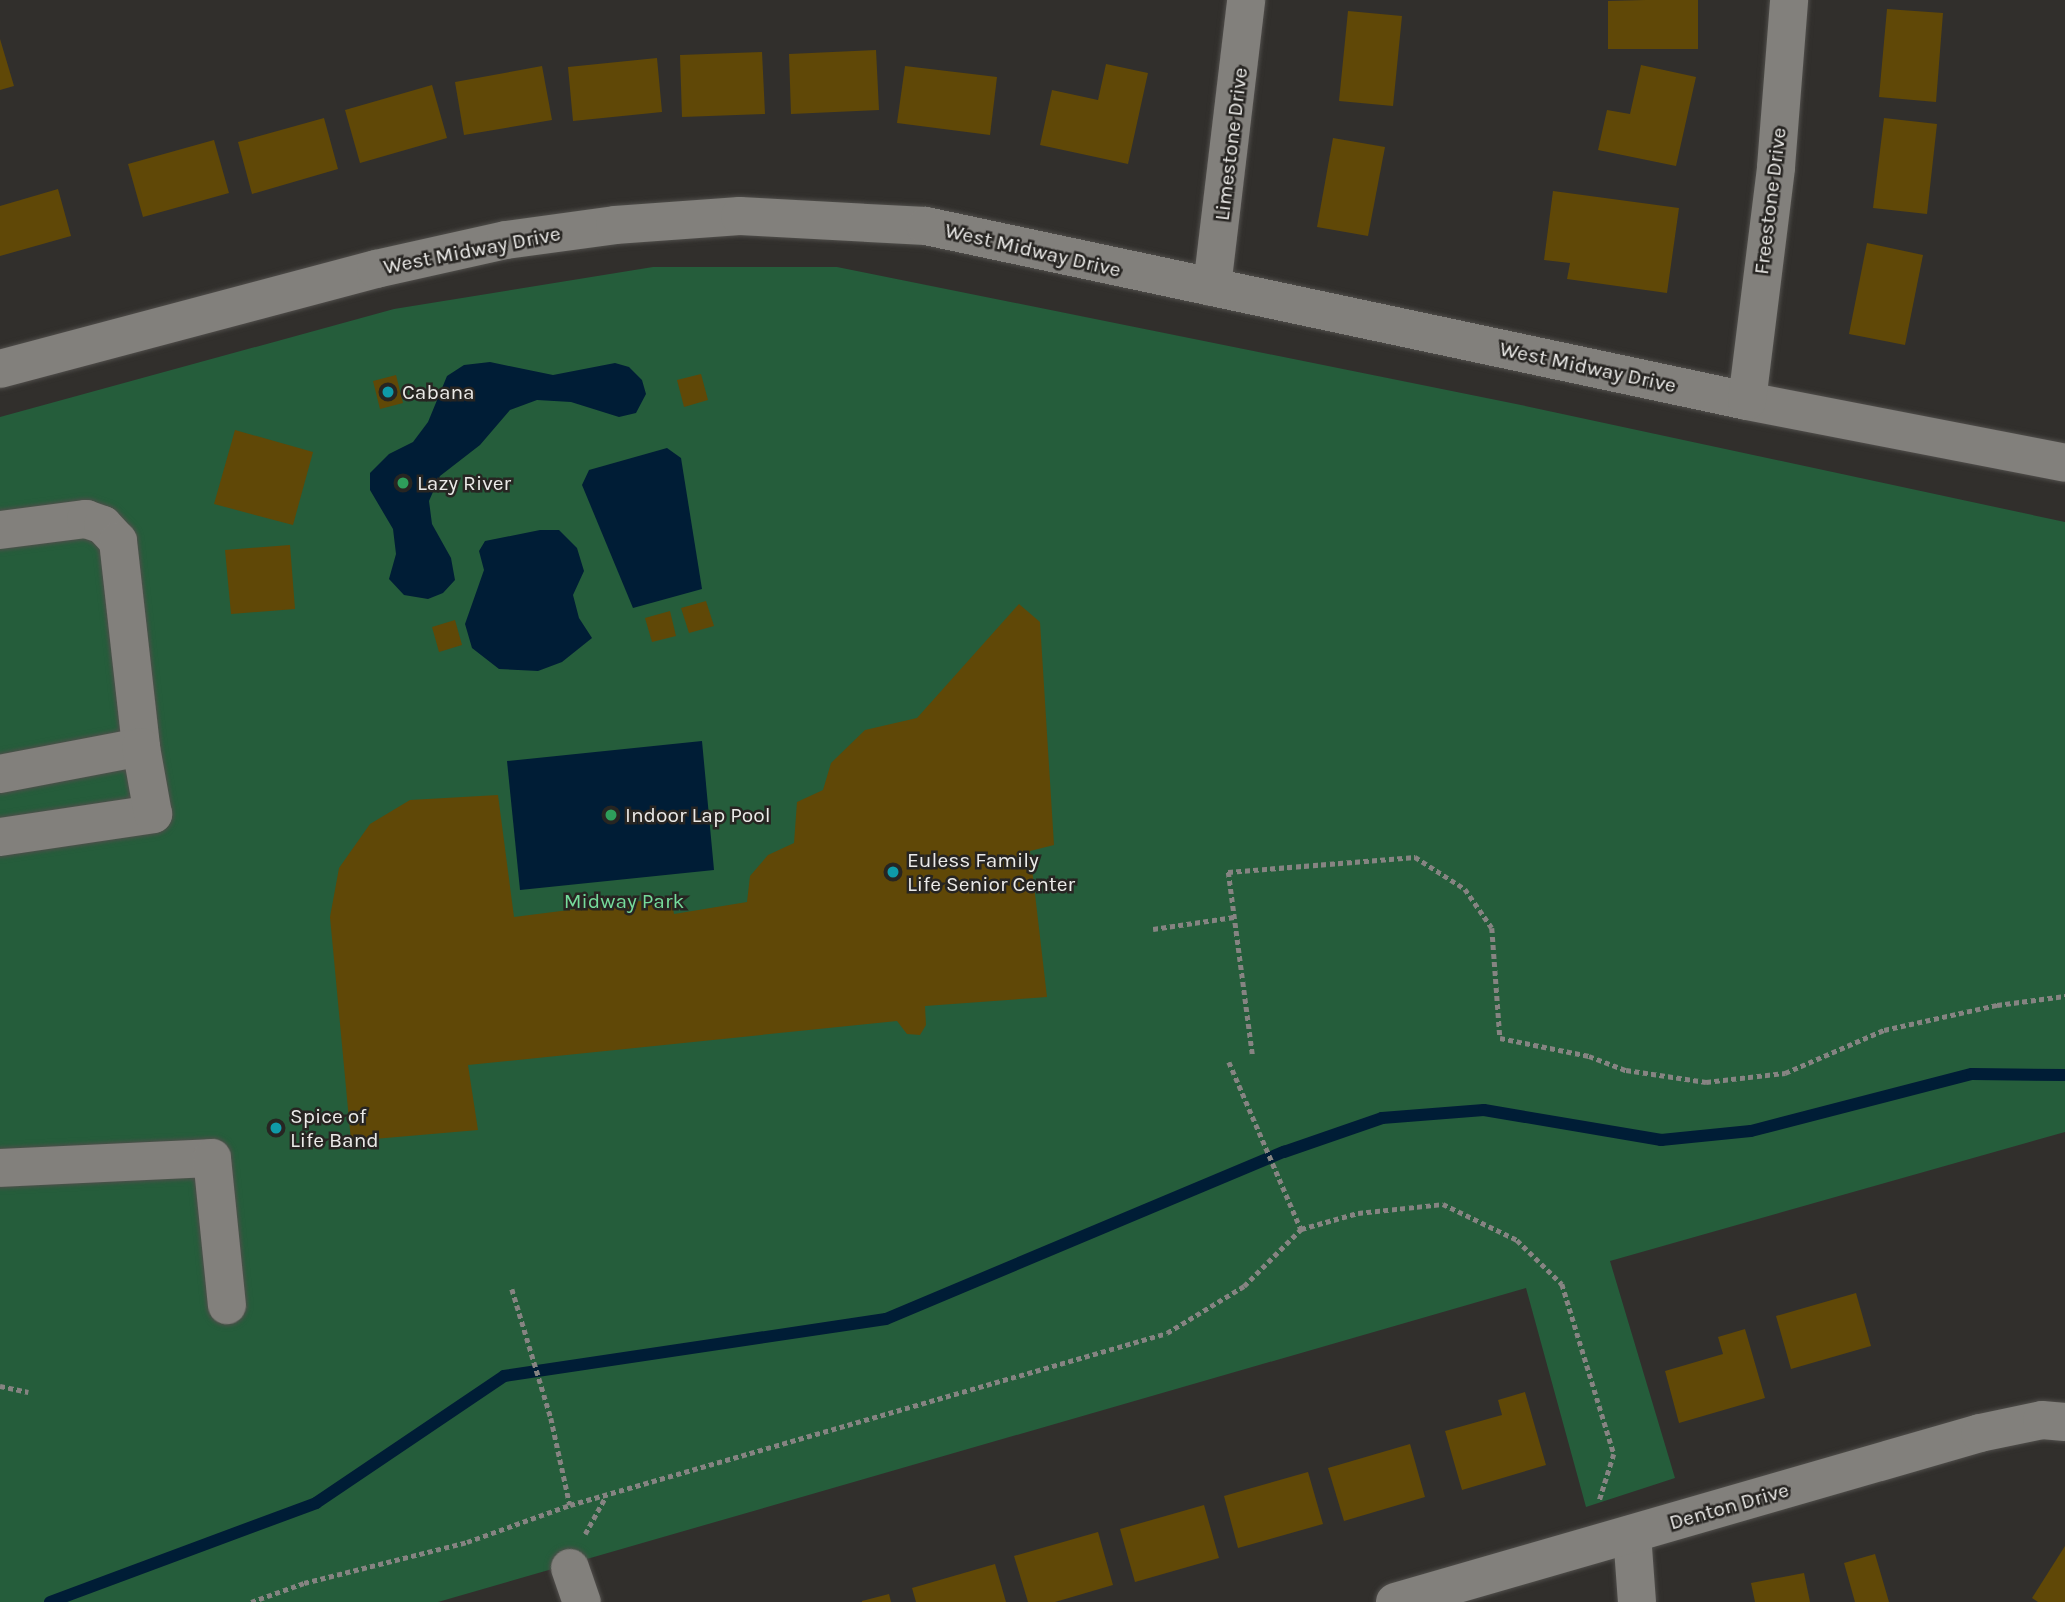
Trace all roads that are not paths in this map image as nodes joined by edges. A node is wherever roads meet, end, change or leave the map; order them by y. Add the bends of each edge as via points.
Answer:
1 (1247, 0) edge
2 (1789, 0) edge
3 (1212, 287) junction
4 (0, 369) edge
5 (1747, 401) junction
6 (2065, 463) edge
7 (0, 530) edge
8 (141, 747) junction
9 (0, 774) edge
10 (0, 836) edge
11 (0, 1168) edge
12 (227, 1306) dead end
13 (2065, 1422) edge
14 (1615, 1539) junction
15 (1395, 1602) edge
16 (1637, 1602) edge

1 - 3 street, Limestone Drive
2 - 5 street, Freestone Drive via 1776,167
3 - 4 street, West Midway Drive via 926,226 726,217 506,240 376,269
3 - 5 street, West Midway Drive
5 - 6 street, West Midway Drive
7 - 8 street via 86,519 103,525 118,541
8 - 9 street
8 - 10 street via 153,814
11 - 12 street via 212,1158
13 - 14 street, Denton Drive via 2042,1420 1980,1433
14 - 15 street, Denton Drive
14 - 16 street

